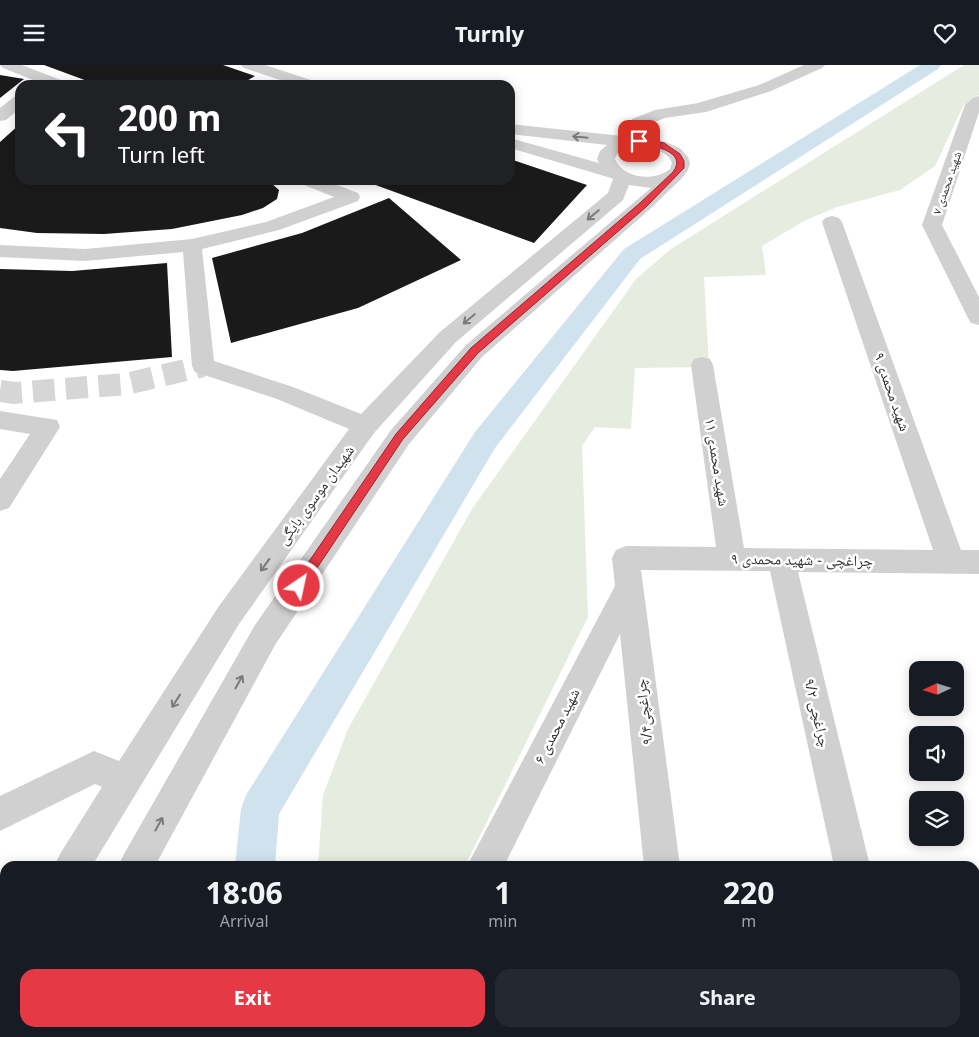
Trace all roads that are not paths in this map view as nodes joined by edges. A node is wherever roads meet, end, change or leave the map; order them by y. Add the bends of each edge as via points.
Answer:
1 (8, 65) edge
2 (249, 65) edge
3 (817, 65) edge
4 (37, 80) edge
5 (296, 80) edge
6 (979, 101) edge
7 (15, 104) edge
8 (700, 108) junction
9 (0, 116) edge
10 (515, 130) edge
11 (667, 135) junction
12 (628, 142) junction
13 (515, 145) edge
14 (676, 174) junction
15 (619, 176) junction
16 (321, 185) edge
17 (832, 222) dead end
18 (192, 245) junction
19 (0, 251) edge
20 (979, 318) edge
21 (702, 365) dead end
22 (0, 420) edge
23 (366, 426) junction
24 (0, 500) edge
25 (732, 559) junction
26 (781, 560) junction
27 (951, 562) junction
28 (979, 562) edge
29 (628, 571) junction
30 (126, 781) junction
31 (0, 814) edge
32 (75, 861) edge
33 (139, 861) edge
34 (487, 861) edge
35 (661, 861) edge
36 (851, 861) edge

1 - 4 street
2 - 5 street
3 - 8 street via 765,88
6 - 20 street, شهید محمدی ۷ via 973,105 932,225
7 - 9 street
8 - 11 street
8 - 12 street via 661,114 638,123
12 -> 10 street
11 - 12 street via 651,142
11 - 14 street via 681,161
12 - 15 street via 606,154 608,167
13 - 15 street
14 - 15 street via 647,183
33 -> 14 street via 265,635 400,437 474,351
15 -> 23 street, شهیدان موسوی بایگی via 616,196 448,337
16 - 18 street via 351,197 272,226
17 - 27 street, شهید محمدی ۹
18 - 19 street via 86,255
18 - 23 street via 203,366 285,393
21 - 25 street, شهید محمدی ۱۱
22 - 24 street via 48,427
23 -> 30 street, شهیدان موسوی بایگی via 229,615
25 - 26 street, ۹ چراغچی - شهید محمدی
25 - 29 street, ۹ چراغچی - شهید محمدی
26 - 27 street, ۹ چراغچی - شهید محمدی
26 - 36 street, ۹/۲ چراغچی
27 - 28 street, ۹ چراغچی - شهید محمدی
29 - 34 street, شهید محمدی ۶
29 - 35 street, ۹/۴چراغچی
30 - 31 street via 94,767
30 - 32 street, شهیدان موسوی بایگی

